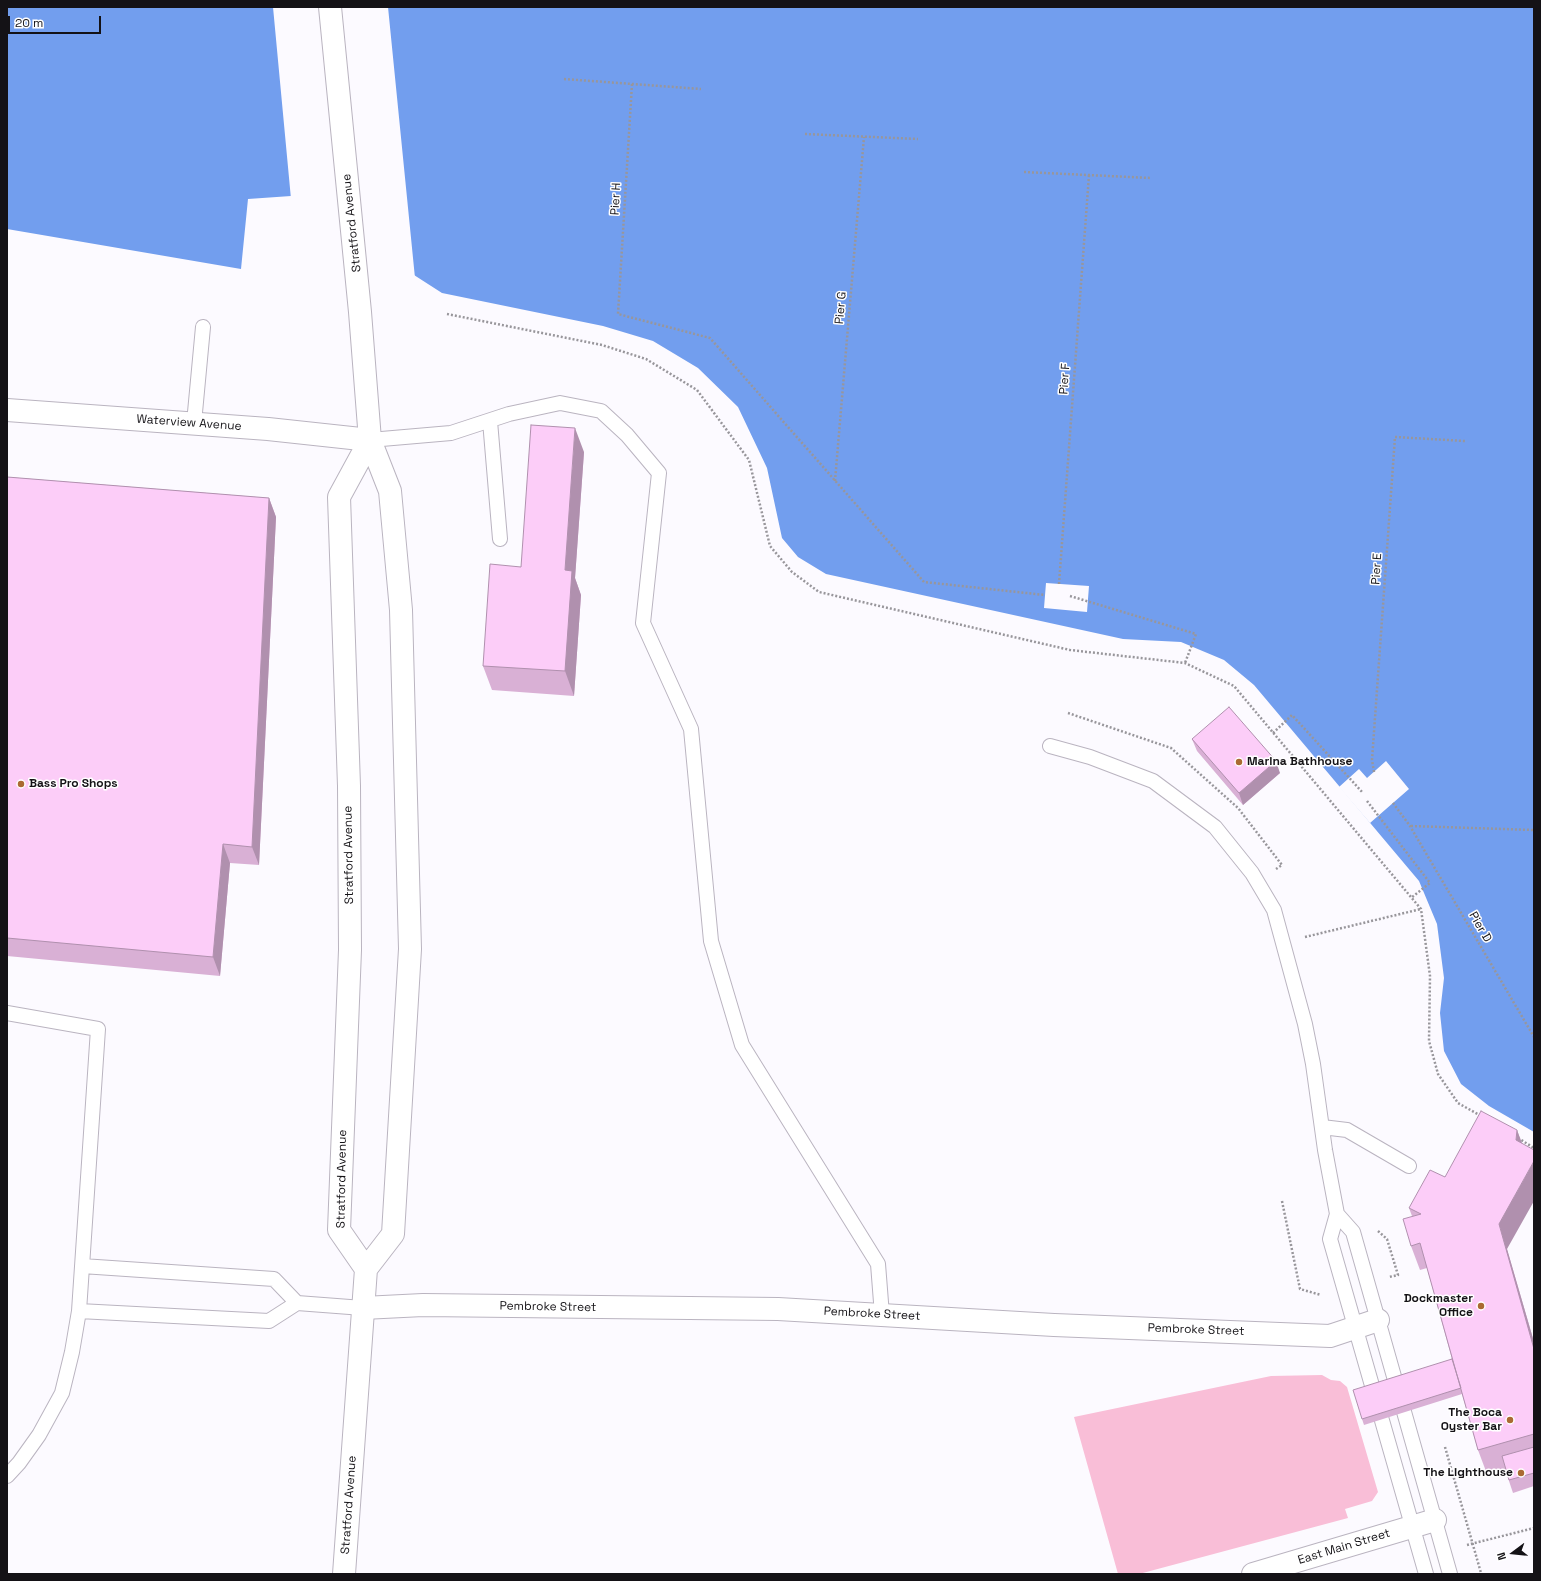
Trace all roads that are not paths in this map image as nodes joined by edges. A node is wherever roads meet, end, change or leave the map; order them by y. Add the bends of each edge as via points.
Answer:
1 (330, 7) edge
2 (203, 327) dead end
3 (7, 410) edge
4 (490, 420) junction
5 (194, 423) junction
6 (370, 440) junction
7 (500, 539) dead end
8 (1050, 746) dead end
9 (7, 1012) edge
10 (1322, 1127) junction
11 (1409, 1166) dead end
12 (1337, 1214) junction
13 (82, 1266) junction
14 (366, 1269) junction
15 (297, 1303) junction
16 (363, 1308) junction
17 (79, 1311) junction
18 (882, 1315) junction
19 (1378, 1320) junction
20 (1356, 1327) junction
21 (7, 1476) edge
22 (1434, 1520) junction
23 (1413, 1527) junction
24 (344, 1574) edge
25 (1253, 1574) edge
26 (1426, 1574) edge
27 (1450, 1574) edge

1 - 6 main road, Stratford Avenue
2 - 5 lane
3 - 5 main road, Waterview Avenue
4 - 6 lane via 451,433
4 - 7 lane
4 - 18 lane via 560,403 601,411 627,435 660,473 643,623 691,729 711,941 742,1045 878,1264
5 - 6 main road, Waterview Avenue
6 - 14 main road, Stratford Avenue via 390,490 401,610 410,949 393,1234
6 - 14 main road, Stratford Avenue via 339,497 349,786 350,950 338,1230
8 - 10 lane via 1090,757 1153,781 1216,827 1252,873 1274,910 1283,942 1313,1064
9 - 13 lane via 98,1029
10 - 11 lane via 1347,1130
10 - 12 lane
12 - 19 lane via 1353,1232
12 - 20 lane via 1330,1239
13 - 15 lane via 274,1278
13 - 17 lane
14 - 16 main road, Stratford Avenue
15 - 16 lane
15 - 17 lane via 269,1321
16 - 18 main road, Pembroke Street via 423,1305 778,1309
16 - 24 main road, Stratford Avenue
17 - 21 lane via 62,1393 39,1435 20,1463
18 - 20 main road, Pembroke Street via 1330,1336
19 - 20 main road, Pembroke Street
19 - 22 lane
20 - 23 lane
22 - 23 main road, East Main Street
22 - 27 lane
23 - 25 main road, East Main Street
23 - 26 lane

